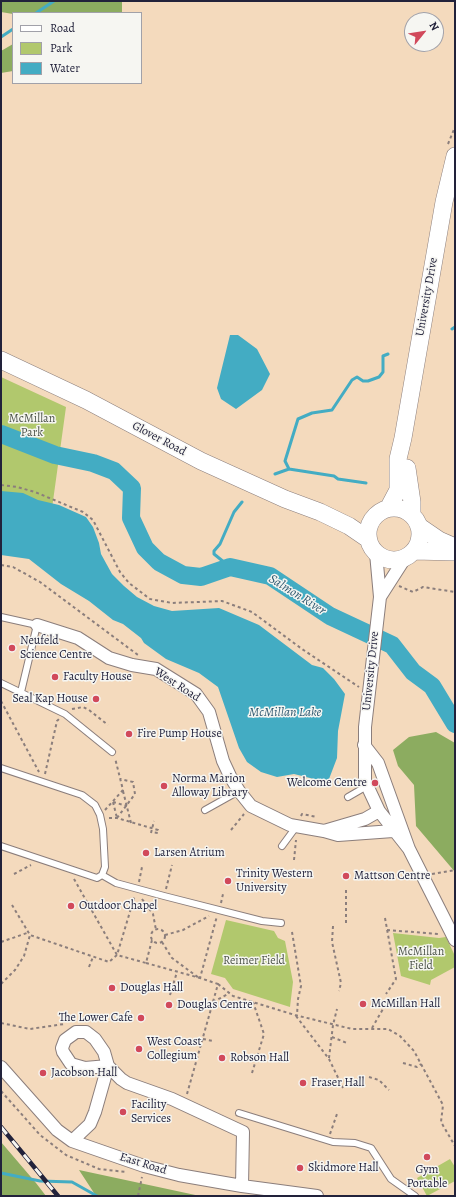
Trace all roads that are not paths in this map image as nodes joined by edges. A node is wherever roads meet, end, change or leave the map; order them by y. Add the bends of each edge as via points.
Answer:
1 (455, 156) edge
2 (1, 360) edge
3 (403, 438) junction
4 (382, 511) junction
5 (320, 512) junction
6 (416, 520) junction
7 (372, 546) junction
8 (455, 547) edge
9 (455, 552) edge
10 (410, 554) junction
11 (380, 599) junction
12 (1, 617) edge
13 (38, 625) junction
14 (1, 683) edge
15 (21, 692) junction
16 (364, 745) junction
17 (112, 752) road end
18 (1, 768) edge
19 (367, 786) junction
20 (238, 791) junction
21 (348, 797) dead end
22 (205, 810) dead end
23 (379, 811) junction
24 (296, 827) junction
25 (324, 830) junction
26 (393, 831) junction
27 (1, 846) edge
28 (282, 846) dead end
29 (408, 849) junction
30 (102, 875) junction
31 (281, 923) dead end
32 (453, 936) edge
33 (1, 1067) edge
34 (240, 1113) dead end
35 (72, 1141) junction
36 (242, 1186) junction
37 (317, 1196) edge
38 (415, 1196) edge

1 - 3 main road, University Drive via 443,209
2 - 5 main road, Glover Road via 86,400 201,461
3 - 4 main road, University Drive via 398,459 398,492
3 - 6 main road, University Drive
4 - 5 main road, Glover Road
4 - 6 main road via 397,507
4 - 7 main road via 368,526
5 - 7 main road, Glover Road via 349,526
6 - 8 main road via 439,540
6 - 10 main road via 419,543
7 - 10 main road via 390,560
7 - 11 street, University Drive
9 - 10 main road
10 - 11 street, University Drive
11 - 16 street, University Drive
12 - 13 lane
13 - 15 lane
13 - 20 street, West Road via 78,638 109,658 156,669 196,694 209,712 223,761
14 - 15 lane
15 - 17 lane via 65,714
16 - 19 street, University Drive
16 - 29 street, University Drive via 378,763
18 - 30 lane via 82,795 95,805 103,829 105,867
19 - 21 lane
19 - 23 street, University Drive
20 - 22 lane
20 - 24 street, West Road via 251,806
23 - 25 street, West Road via 365,819
23 - 26 street, University Drive
24 - 25 street, West Road
24 - 28 lane
25 - 26 street, West Road via 338,835
26 - 29 street, University Drive
27 - 30 lane via 97,878
29 - 32 street, University Drive
30 - 31 lane via 116,883 164,896 262,921
33 - 35 street, East Road via 57,1130
34 - 38 lane via 328,1140 371,1148 391,1179
35 - 36 street, East Road via 144,1166
35 - 36 street via 92,1118 108,1066 127,1083 184,1104 243,1132
36 - 37 street, East Road

